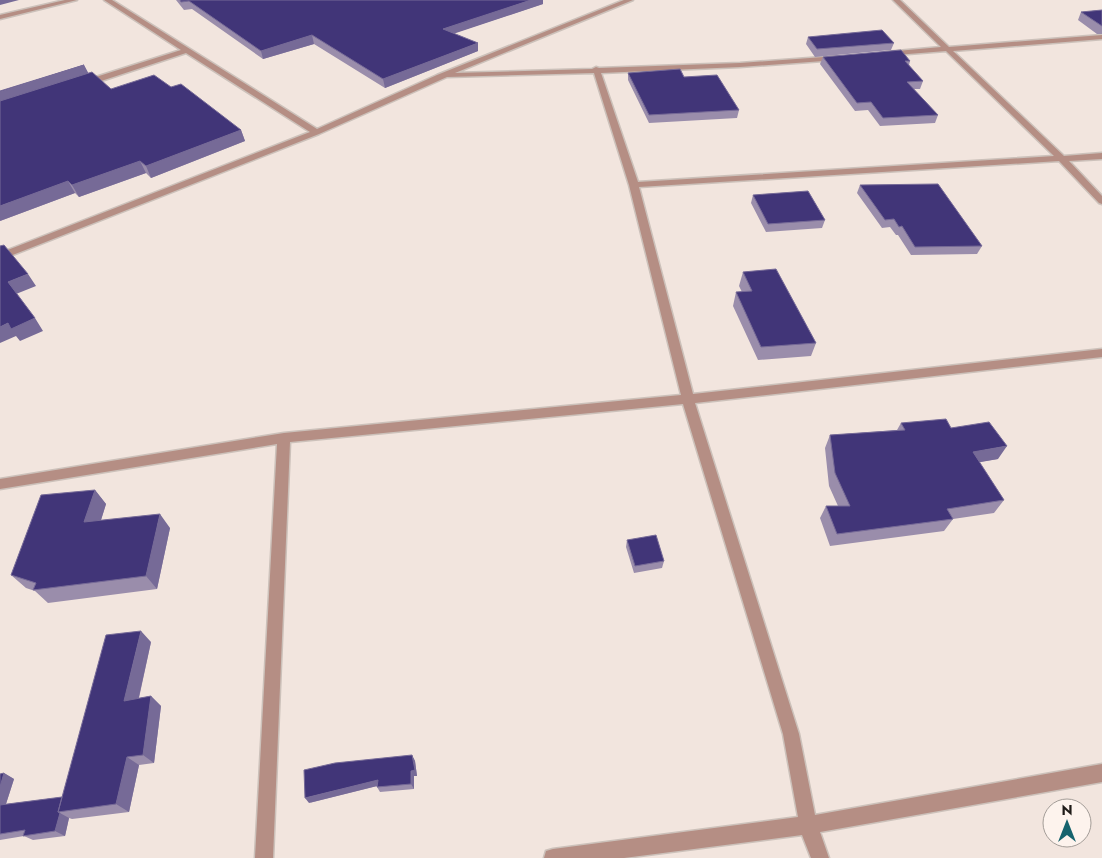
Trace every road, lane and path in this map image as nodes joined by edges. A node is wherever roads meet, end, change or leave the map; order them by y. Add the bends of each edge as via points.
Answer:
1 (38, 0) edge
2 (74, 0) edge
3 (107, 0) edge
4 (630, 0) edge
5 (896, 0) edge
6 (24, 11) junction
7 (0, 17) edge
8 (1102, 37) edge
9 (945, 48) junction
10 (186, 51) junction
11 (877, 55) edge
12 (848, 57) edge
13 (596, 69) junction
14 (440, 77) junction
15 (74, 87) edge
16 (316, 132) junction
17 (1102, 156) edge
18 (1062, 159) junction
19 (634, 184) junction
20 (1102, 201) edge
21 (0, 257) edge
22 (1102, 353) edge
23 (688, 399) junction
24 (284, 438) junction
25 (0, 484) edge
26 (1102, 773) edge
27 (808, 825) junction
28 (264, 858) edge
29 (552, 858) edge
30 (820, 858) edge

1 - 6 street
2 - 6 street
3 - 10 street
4 - 14 street
5 - 9 street
6 - 7 street
8 - 9 street
9 - 11 street
9 - 18 street
10 - 15 street
10 - 16 street
12 - 13 street via 752,66
13 - 14 street
13 - 19 street
14 - 16 street
16 - 21 street
17 - 18 street
18 - 19 street
18 - 20 street
19 - 23 street
22 - 23 street
23 - 24 street
23 - 27 street via 791,734
24 - 25 street
24 - 28 street
26 - 27 street
27 - 29 street
27 - 30 street

